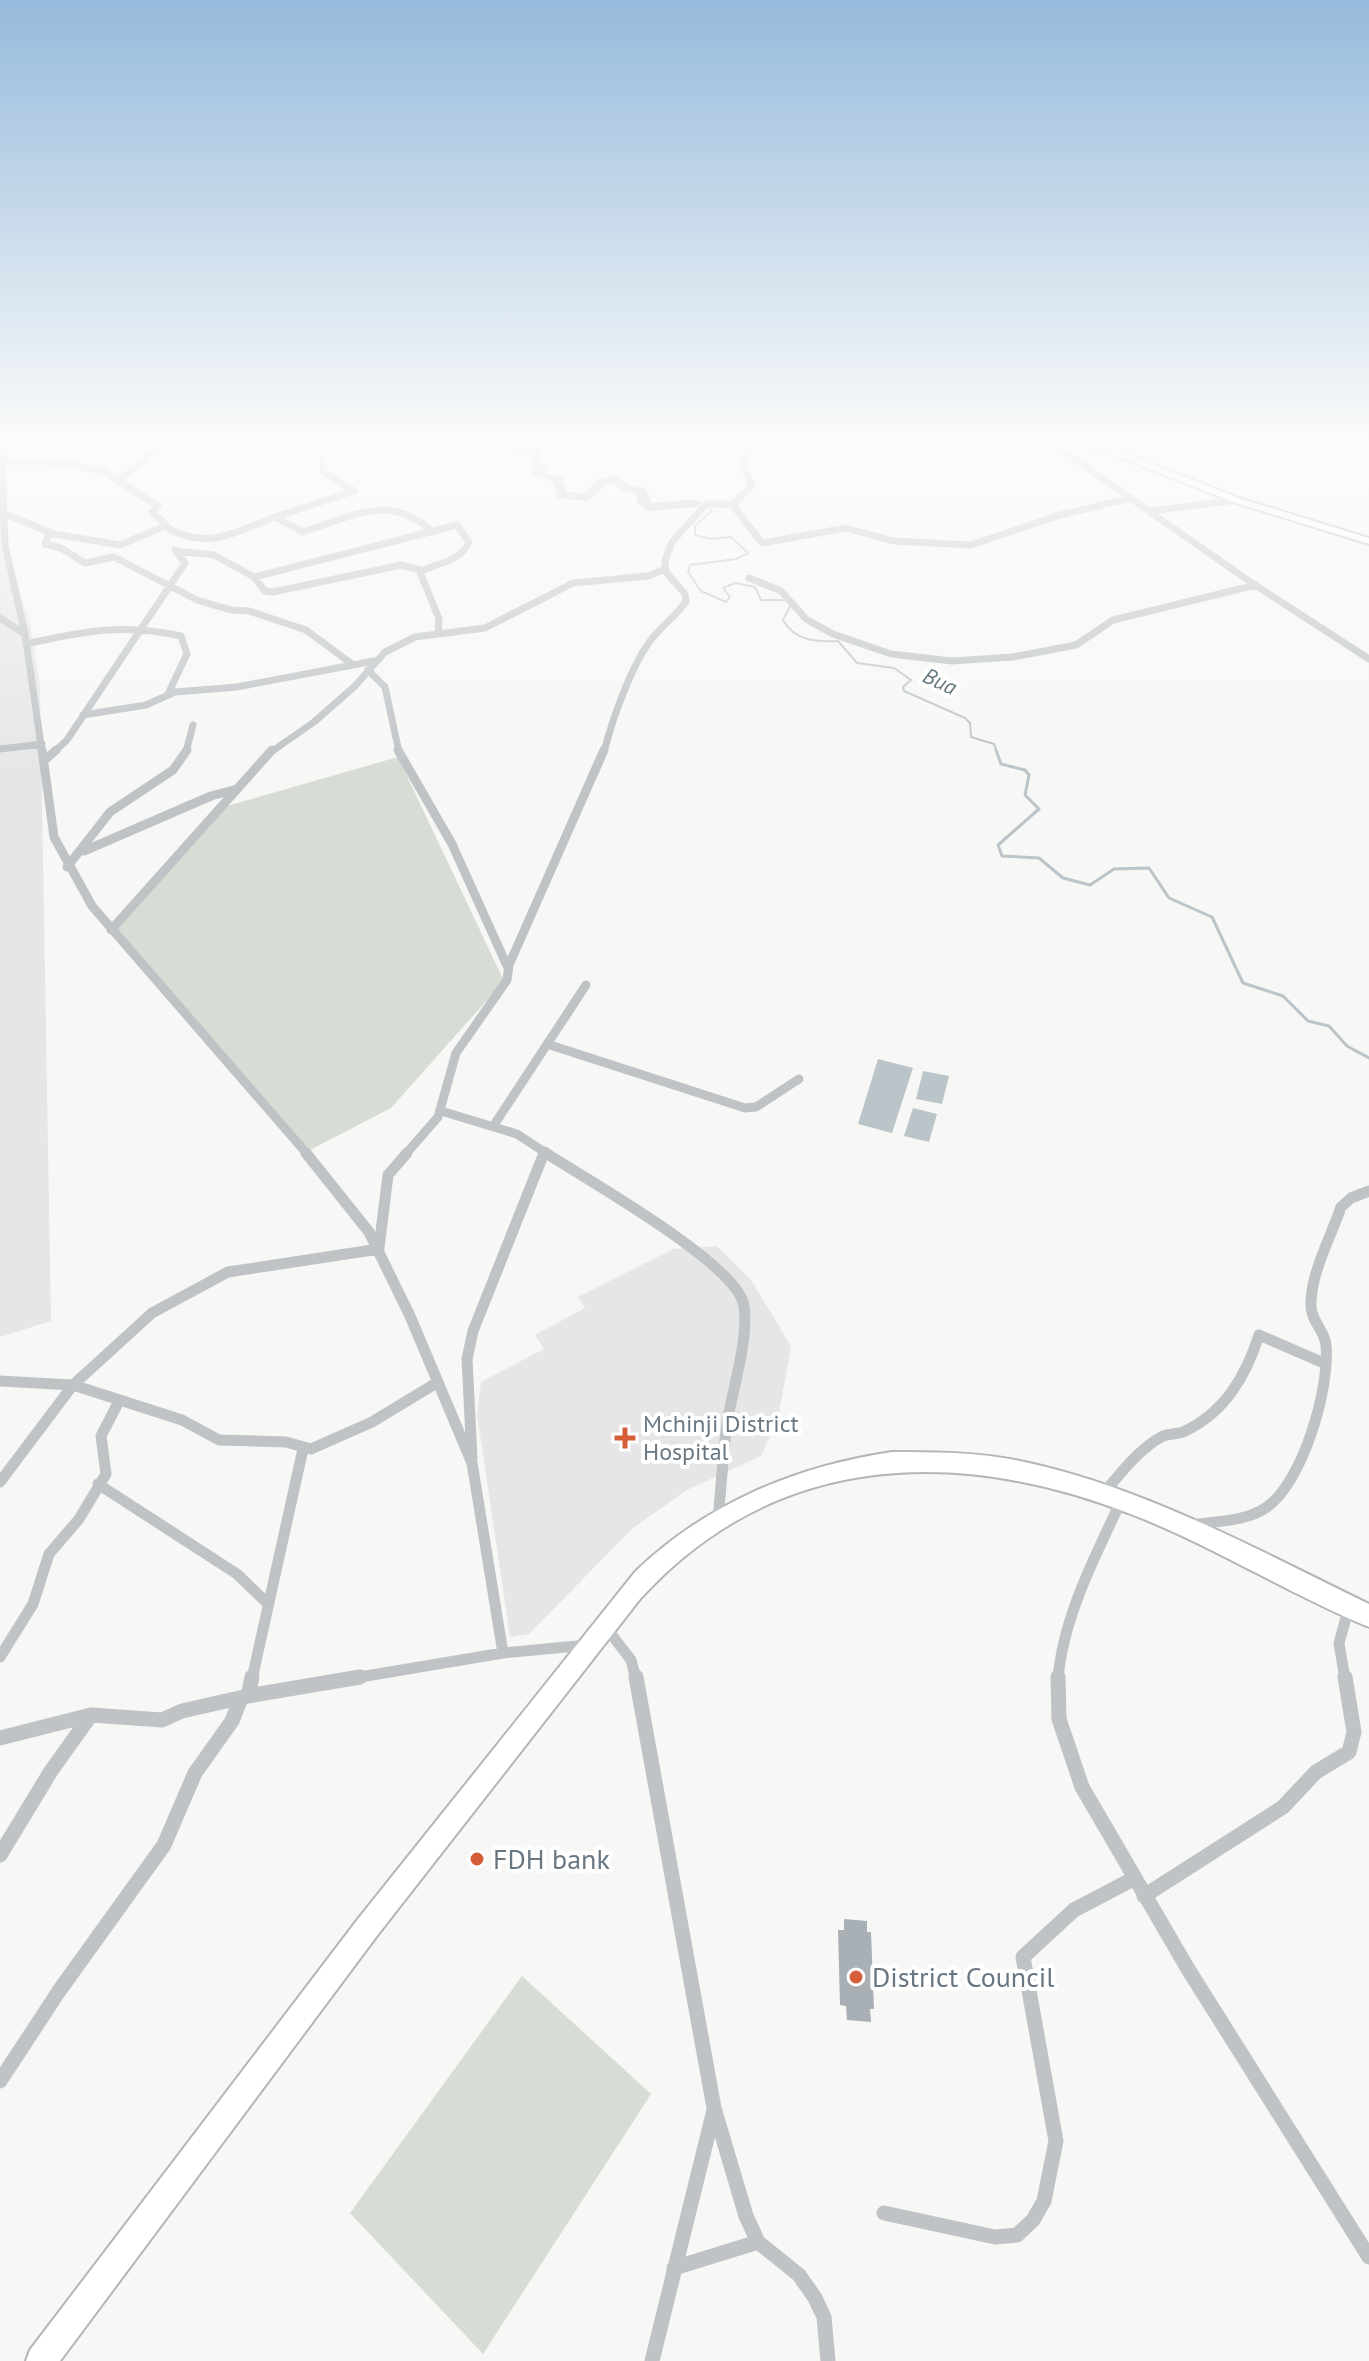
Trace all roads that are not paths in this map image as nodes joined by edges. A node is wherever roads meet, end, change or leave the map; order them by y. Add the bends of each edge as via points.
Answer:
1 (7, 552) edge
2 (68, 552) edge
3 (178, 552) edge
4 (209, 552) edge
5 (350, 552) edge
6 (462, 552) edge
7 (668, 552) edge
8 (1209, 552) edge
9 (665, 569) junction
10 (421, 570) junction
11 (254, 577) junction
12 (749, 578) dead end
13 (169, 584) junction
14 (1256, 585) junction
15 (0, 618) edge
16 (140, 627) junction
17 (25, 634) junction
18 (438, 634) junction
19 (26, 644) junction
20 (1369, 659) edge
21 (374, 661) junction
22 (352, 664) junction
23 (368, 670) junction
24 (168, 694) junction
25 (83, 715) junction
26 (193, 725) dead end
27 (42, 744) junction
28 (0, 749) edge
29 (45, 760) junction
30 (237, 789) junction
31 (81, 852) junction
32 (67, 867) junction
33 (111, 930) junction
34 (508, 968) junction
35 (586, 985) dead end
36 (547, 1044) junction
37 (799, 1079) dead end
38 (441, 1111) junction
39 (494, 1125) junction
40 (545, 1151) junction
41 (1369, 1191) edge
42 (379, 1249) junction
43 (1326, 1364) junction
44 (0, 1381) edge
45 (438, 1382) junction
46 (73, 1385) junction
47 (119, 1401) junction
48 (303, 1449) junction
49 (472, 1463) junction
50 (0, 1482) edge
51 (98, 1484) junction
52 (1112, 1497) junction
53 (718, 1522) junction
54 (1180, 1527) junction
55 (268, 1604) junction
56 (1359, 1612) edge
57 (605, 1625) junction
58 (589, 1645) junction
59 (503, 1653) junction
60 (0, 1657) edge
61 (245, 1697) junction
62 (91, 1715) junction
63 (0, 1738) edge
64 (0, 1855) edge
65 (1135, 1878) junction
66 (1144, 1896) junction
67 (0, 2081) edge
68 (714, 2108) junction
69 (884, 2213) dead end
70 (758, 2242) junction
71 (1369, 2257) edge
72 (674, 2268) junction
73 (41, 2361) edge
74 (652, 2361) edge
75 (828, 2361) edge

1 - 17 street
2 - 13 street via 85,563 114,557
3 - 13 street via 185,563
4 - 11 street
5 - 11 street
6 - 10 street via 454,561
7 - 9 street
8 - 14 street
9 - 18 street via 648,576 573,583 485,628
9 - 34 street via 686,601 655,634 621,695 601,763
10 - 11 street via 401,565 273,592 265,591
10 - 18 street via 439,619
12 - 14 street via 794,601 803,617 856,643 919,658 954,660 1024,656 1086,642 1113,620
13 - 16 street
13 - 22 street via 200,601 300,628
14 - 20 street
15 - 17 street
16 - 19 street via 84,631
16 - 24 street via 182,638 187,654
16 - 25 street
17 - 19 street
18 - 21 street via 407,639
19 - 27 street
21 - 22 street
21 - 23 street
22 - 24 street via 237,687
23 - 30 street via 314,722 275,747
23 - 34 street via 385,687 397,748 452,844
24 - 25 street via 146,705
25 - 29 street via 64,744
26 - 31 street via 190,748 175,770 118,805
27 - 28 street
27 - 29 street
29 - 32 street via 54,837
30 - 31 street
30 - 33 street
31 - 32 street
32 - 33 street
33 - 42 street via 317,1165
34 - 38 street via 507,980 456,1053
35 - 36 street
36 - 37 street via 745,1108 756,1107
36 - 39 street
38 - 39 street
38 - 42 street via 388,1175
39 - 40 street
40 - 49 street via 473,1331 467,1359
40 - 53 street via 691,1248 730,1280 743,1303
41 - 43 street via 1341,1207 1311,1302 1326,1341
42 - 45 street
42 - 46 street via 213,1278 152,1313
43 - 52 street via 1259,1335 1248,1370 1213,1415 1182,1433 1163,1436 1127,1465
43 - 54 street via 1324,1388 1300,1458 1268,1507
44 - 46 street
45 - 48 street via 372,1422
45 - 49 street
46 - 47 street
46 - 50 street
47 - 48 street via 182,1420 219,1440 286,1442
47 - 51 street via 99,1436 98,1453 106,1471
48 - 55 street
49 - 59 street
51 - 55 street via 228,1568
51 - 60 street via 79,1519 49,1554 33,1604
52 - 53 highway via 1003,1467 889,1463 772,1492
52 - 54 highway
52 - 65 street via 1061,1661 1057,1695 1061,1738
53 - 57 highway via 643,1578
54 - 56 highway
55 - 61 street
56 - 66 street via 1339,1643 1354,1732 1349,1752 1316,1772 1283,1807
57 - 58 highway
57 - 68 street via 635,1673
58 - 59 street
58 - 73 highway via 400,1883
59 - 61 street
61 - 62 street via 162,1720
61 - 67 street via 195,1773 164,1845
62 - 63 street
62 - 64 street
65 - 66 street
65 - 69 street via 1098,1893 1023,1957 1056,2141 1044,2201 1033,2220 1017,2235 995,2237
66 - 71 street
68 - 70 street
68 - 72 street
70 - 72 street
70 - 75 street via 799,2275 815,2298 824,2317
72 - 74 street

